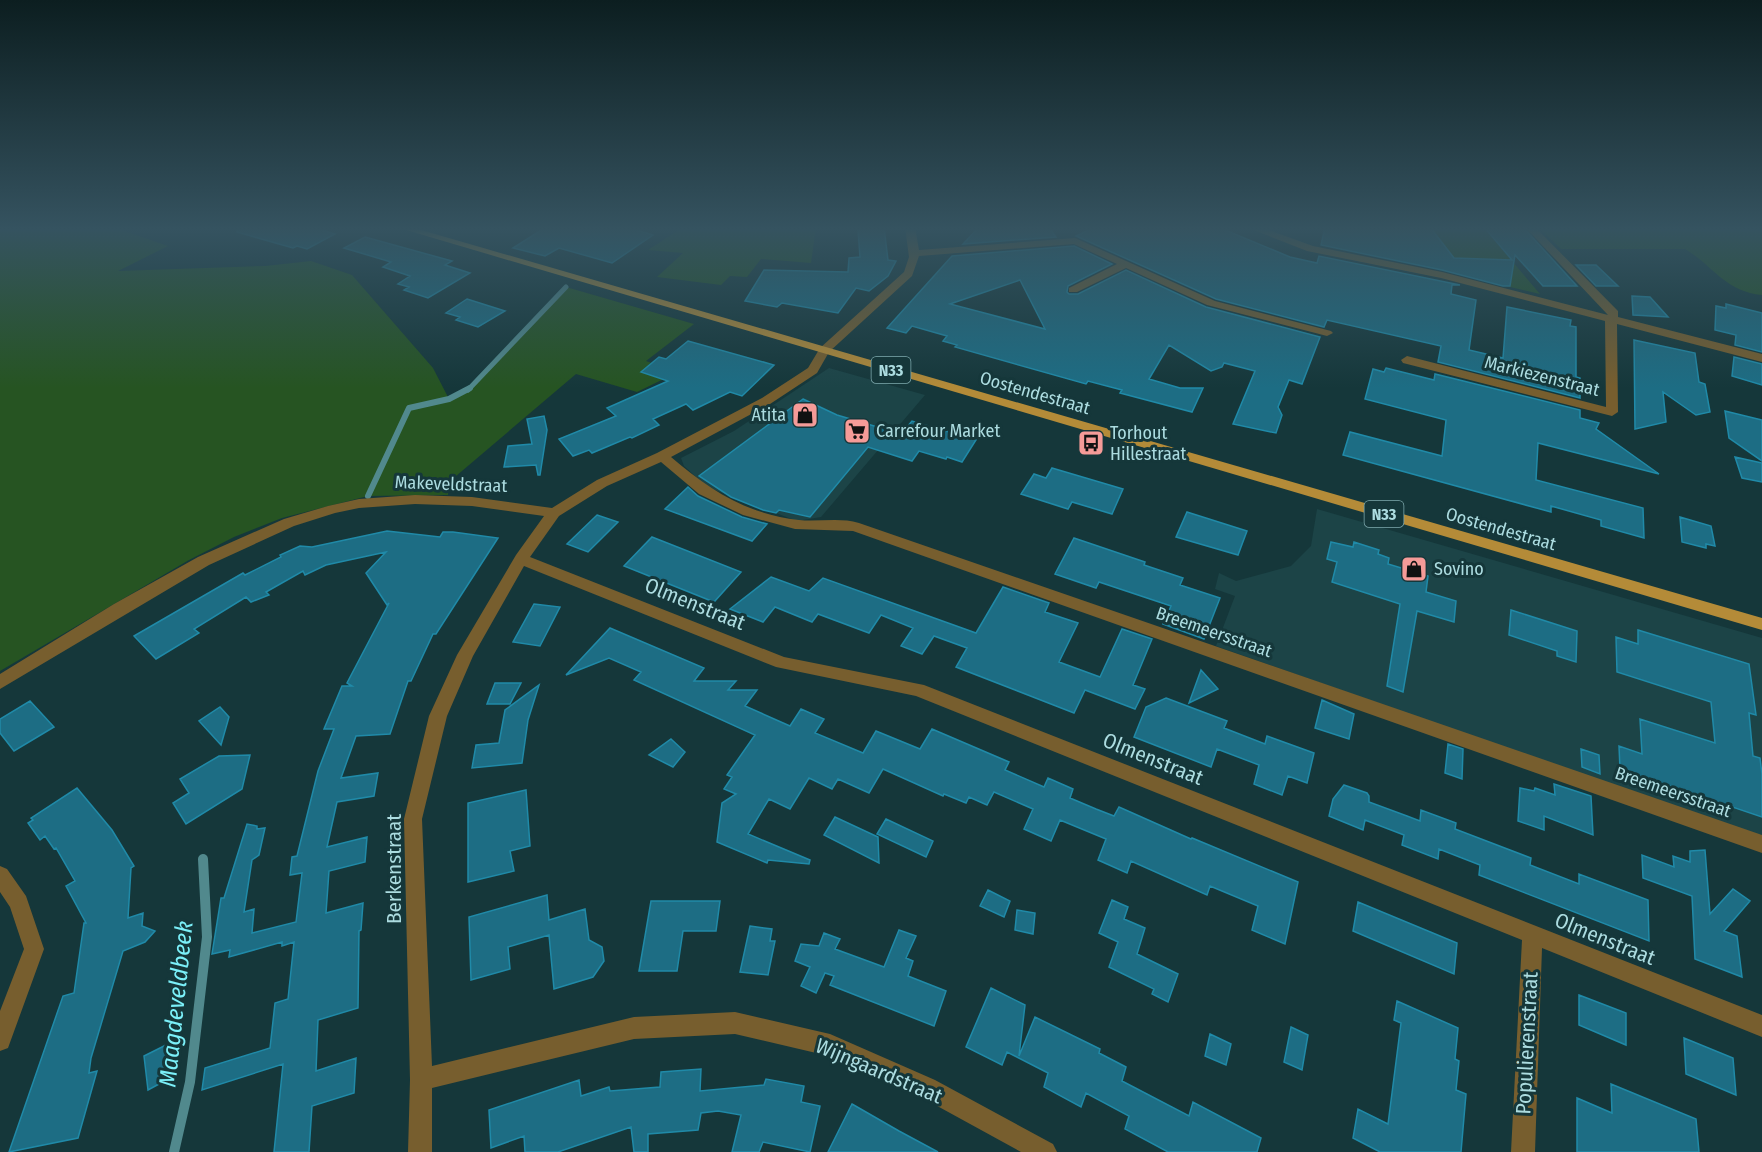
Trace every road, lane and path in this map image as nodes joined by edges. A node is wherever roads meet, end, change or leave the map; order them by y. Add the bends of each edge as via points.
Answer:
1 (586, 281) edge
2 (901, 281) edge
3 (1092, 281) edge
4 (1163, 281) edge
5 (1464, 281) edge
6 (1583, 281) edge
7 (1073, 290) dead end
8 (1611, 319) junction
9 (1327, 333) dead end
10 (824, 350) junction
11 (1762, 358) edge
12 (1407, 360) dead end
13 (662, 456) junction
14 (554, 513) junction
15 (521, 559) junction
16 (1762, 624) edge
17 (0, 682) edge
18 (1762, 844) edge
19 (0, 875) edge
20 (1532, 934) junction
21 (1762, 1026) edge
22 (0, 1040) edge
23 (421, 1080) junction
24 (420, 1152) edge
25 (1045, 1152) edge
26 (1522, 1152) edge

1 - 10 main road, Oostendestraat / N33
2 - 10 street
3 - 7 street
4 - 9 street via 1211,303
5 - 8 street
6 - 8 street via 1614,313
8 - 11 street
8 - 12 street, Markiezenstraat via 1612,412
10 - 13 street via 813,370
10 - 16 main road, Oostendestraat / N33
13 - 14 street via 602,483
13 - 18 street, Breemeersstraat via 721,500 781,522 854,526
14 - 15 street, Berkenstraat
14 - 17 street, Makeveldstraat via 508,504 395,499 335,508 236,544 144,594
15 - 20 street, Olmenstraat via 782,663 918,690
15 - 23 street, Berkenstraat via 465,655 438,716 413,819
19 - 22 street via 20,903 34,948
20 - 21 street, Olmenstraat
20 - 26 street, Populierenstraat
23 - 24 street, Berkenstraat
23 - 25 street, Wijngaardstraat via 634,1028 735,1023 830,1045 927,1088

